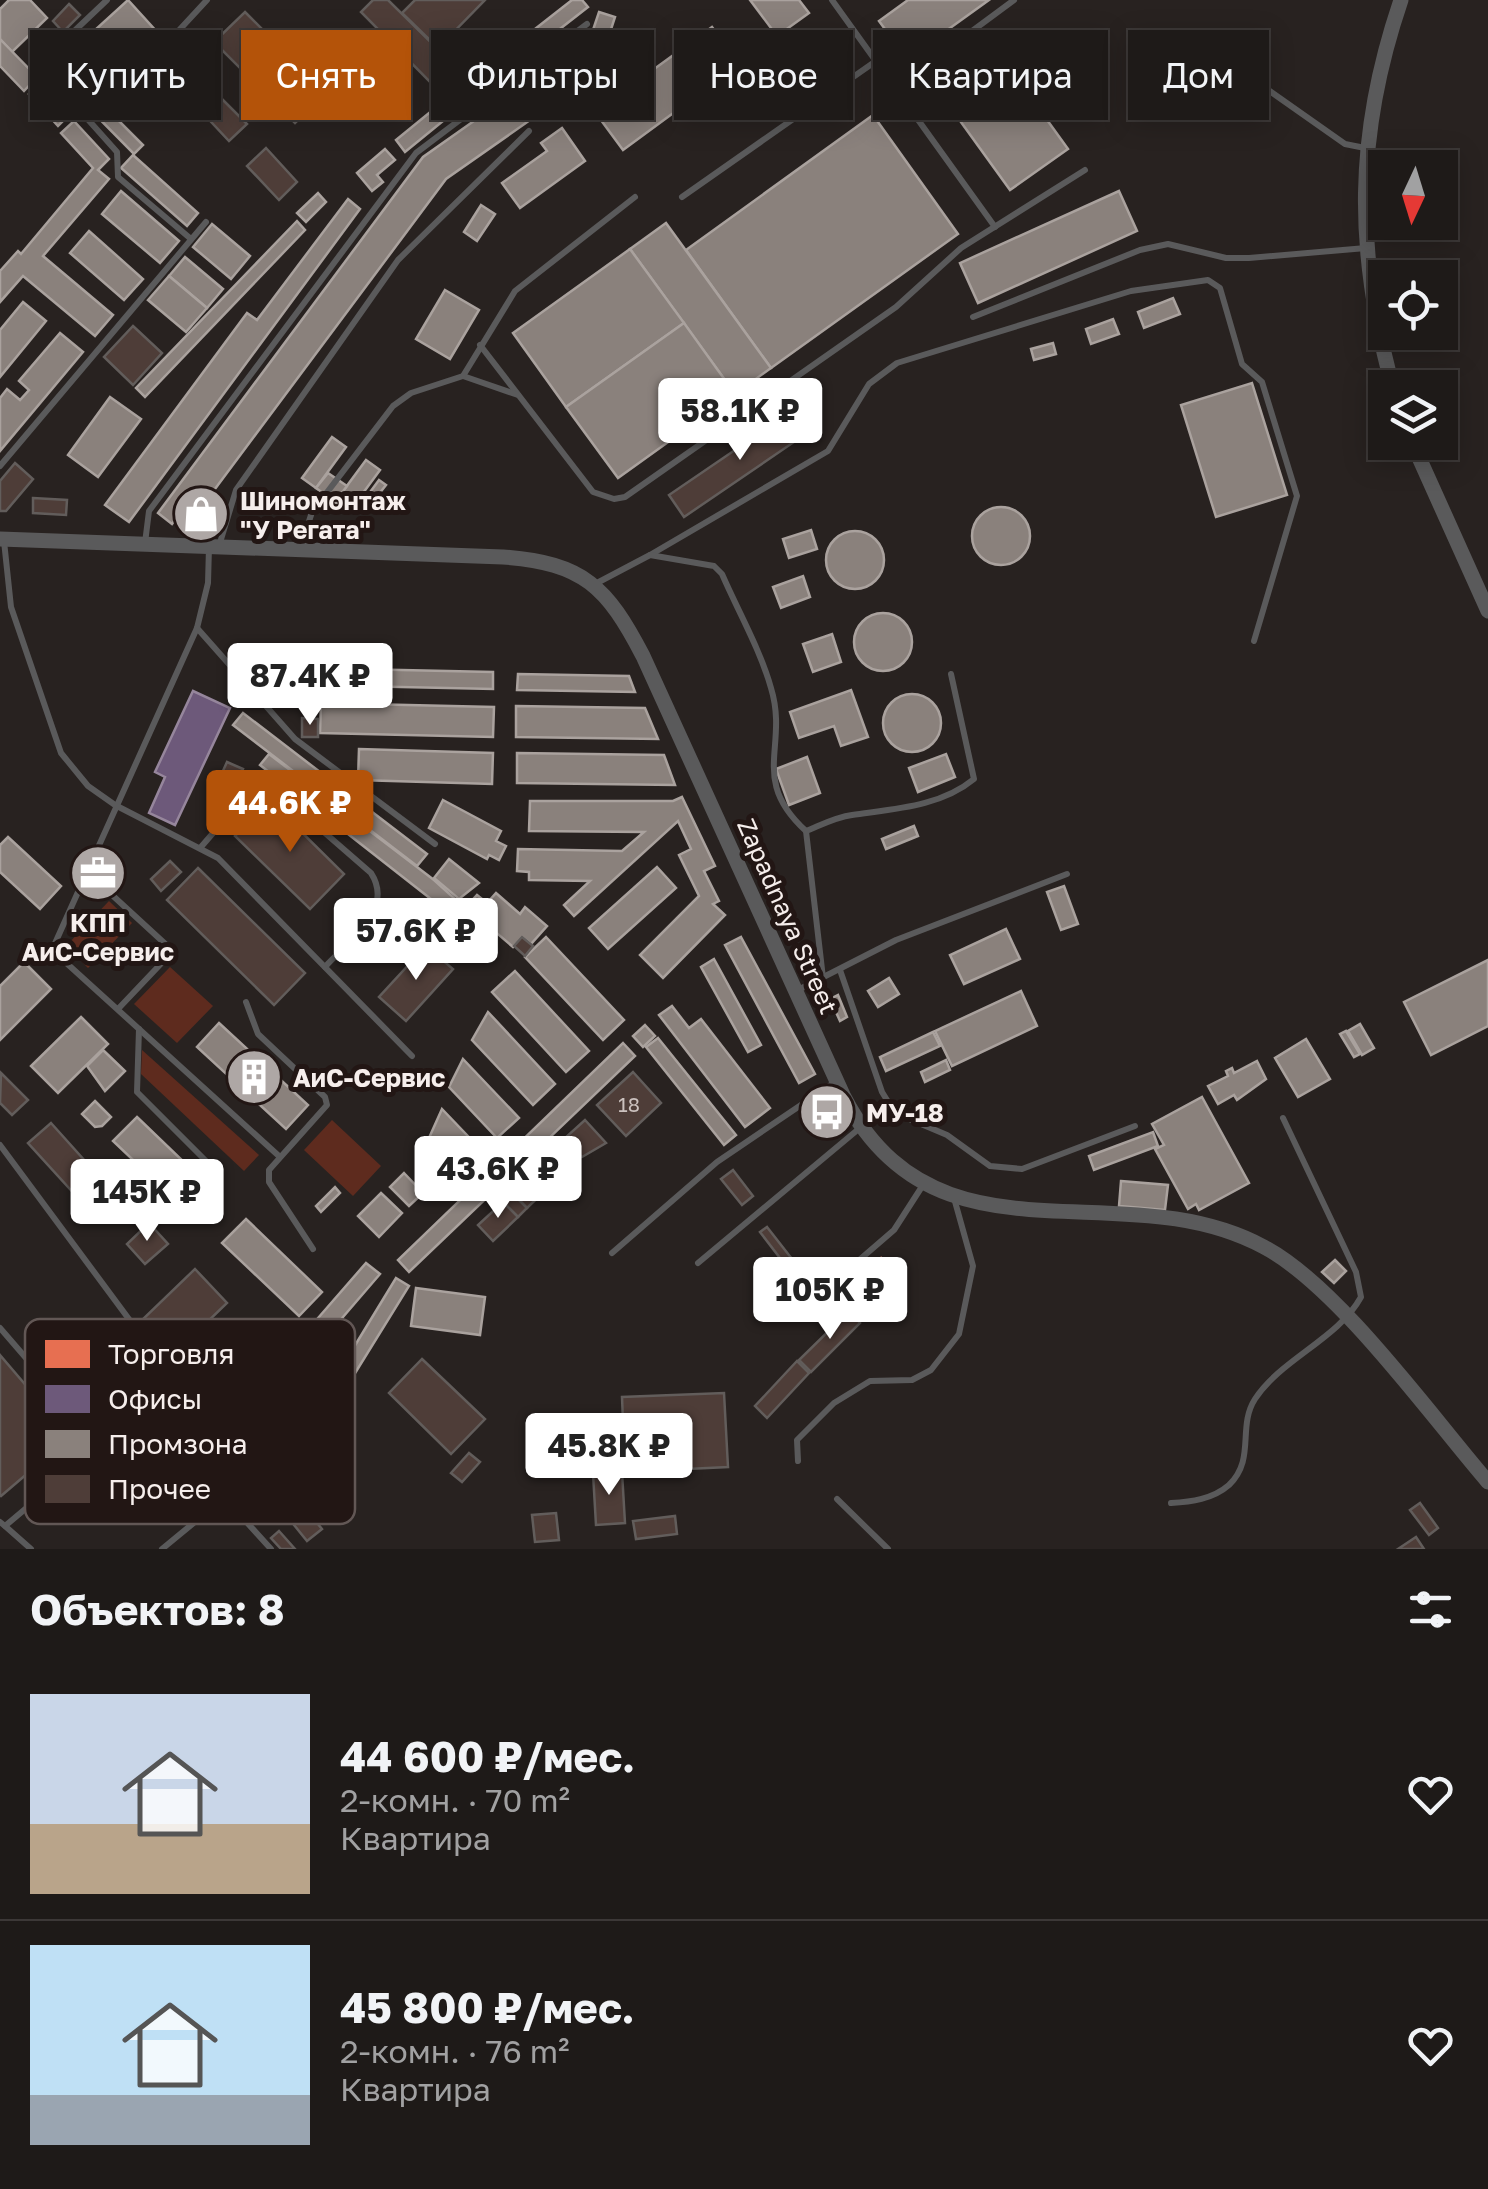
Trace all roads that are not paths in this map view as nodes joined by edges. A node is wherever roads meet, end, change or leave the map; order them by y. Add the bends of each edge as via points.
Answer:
1 (107, 0) edge
2 (207, 0) edge
3 (832, 0) edge
4 (1014, 0) edge
5 (1401, 0) edge
6 (587, 24) dead end
7 (179, 30) edge
8 (973, 30) edge
9 (873, 57) edge
10 (873, 63) edge
11 (1269, 91) edge
12 (918, 120) edge
13 (529, 132) dead end
14 (1365, 148) junction
15 (1085, 170) dead end
16 (635, 197) dead end
17 (682, 197) dead end
18 (206, 222) dead end
19 (995, 227) junction
20 (190, 240) junction
21 (1366, 248) junction
22 (973, 317) dead end
23 (480, 345) junction
24 (1390, 370) edge
25 (463, 376) junction
26 (518, 395) junction
27 (1420, 460) edge
28 (0, 466) edge
29 (2, 539) edge
30 (145, 544) junction
31 (214, 547) junction
32 (299, 550) junction
33 (650, 554) junction
34 (595, 584) junction
35 (1488, 611) edge
36 (197, 628) junction
37 (1254, 641) dead end
38 (951, 674) dead end
39 (116, 805) junction
40 (806, 830) junction
41 (435, 844) dead end
42 (201, 847) junction
43 (87, 872) junction
44 (1067, 874) dead end
45 (324, 967) junction
46 (840, 970) junction
47 (824, 978) junction
48 (794, 992) junction
49 (246, 1002) dead end
50 (118, 1009) junction
51 (139, 1028) junction
52 (412, 1056) dead end
53 (836, 1081) junction
54 (1283, 1118) dead end
55 (1134, 1126) dead end
56 (861, 1127) junction
57 (0, 1144) edge
58 (280, 1157) junction
59 (220, 1175) dead end
60 (923, 1185) junction
61 (954, 1196) junction
62 (313, 1248) dead end
63 (612, 1254) dead end
64 (698, 1263) dead end
65 (843, 1274) dead end
66 (1344, 1315) junction
67 (129, 1319) edge
68 (0, 1328) edge
69 (25, 1357) edge
70 (798, 1462) dead end
71 (1488, 1482) edge
72 (837, 1498) dead end
73 (1171, 1504) dead end
74 (25, 1505) edge
75 (2, 1524) edge
76 (192, 1524) edge
77 (248, 1524) edge
78 (31, 1549) edge
79 (162, 1549) edge
80 (271, 1549) edge
81 (888, 1549) edge

1 - 20 lane via 68,37 55,38 33,58 117,152 118,177
2 - 7 lane
3 - 9 lane
4 - 8 lane
5 - 14 street
6 - 30 lane via 416,154 149,511
10 - 17 lane
11 - 14 lane via 1345,144
12 - 19 lane
13 - 31 lane via 398,260 236,490
14 - 21 street
15 - 19 lane
16 - 23 lane via 529,276
18 - 20 lane
19 - 26 lane via 896,307 625,496 593,492
20 - 28 lane
21 - 22 lane via 1226,258 1168,244
21 - 24 street
23 - 25 lane
23 - 26 lane
25 - 26 lane
25 - 32 lane via 393,406 312,512
27 - 35 street
29 - 30 street, Zapadnaya Street
29 - 39 lane via 12,607 61,754 88,786
30 - 31 street, Zapadnaya Street
31 - 32 street, Zapadnaya Street
31 - 36 lane
32 - 34 street, Zapadnaya Street via 526,559 572,569
33 - 34 lane
33 - 37 lane via 828,451 869,384 896,363 1131,291 1208,280 1220,288 1242,364 1262,382 1296,496
33 - 40 lane via 714,566 722,574 770,685 771,776 783,808
34 - 48 street, Zapadnaya Street via 643,656
36 - 39 lane
36 - 41 lane via 296,739
38 - 40 lane via 974,779 899,811 848,815
39 - 42 lane
39 - 43 lane
40 - 47 lane
42 - 45 lane
42 - 45 lane via 252,788 263,784 371,873 380,886 377,910
43 - 50 lane via 52,950
43 - 50 lane via 174,951
44 - 46 lane via 896,940
45 - 52 lane
46 - 47 lane
46 - 55 lane via 895,1112 947,1135 990,1166 1031,1166
47 - 48 lane
48 - 53 street, Zapadnaya Street
49 - 58 lane via 258,1034 328,1105
50 - 51 lane
51 - 58 lane
51 - 59 lane via 136,1092
53 - 56 street, Zapadnaya Street
53 - 63 lane via 717,1162
54 - 66 lane via 1361,1285 1358,1304
56 - 60 street, Zapadnaya Street via 886,1159
56 - 64 lane
57 - 67 lane
58 - 62 lane via 269,1182
60 - 61 street, Zapadnaya Street
60 - 65 lane via 894,1230
61 - 66 street, Zapadnaya Street via 1170,1220 1238,1235 1288,1261
61 - 70 lane via 973,1266 960,1334 931,1370 912,1380 870,1381 834,1403 797,1440
66 - 71 street, Zapadnaya Street
66 - 73 lane via 1255,1398 1246,1458 1227,1486
68 - 69 lane
72 - 81 lane
74 - 75 lane
75 - 78 lane
76 - 79 lane
77 - 80 lane

